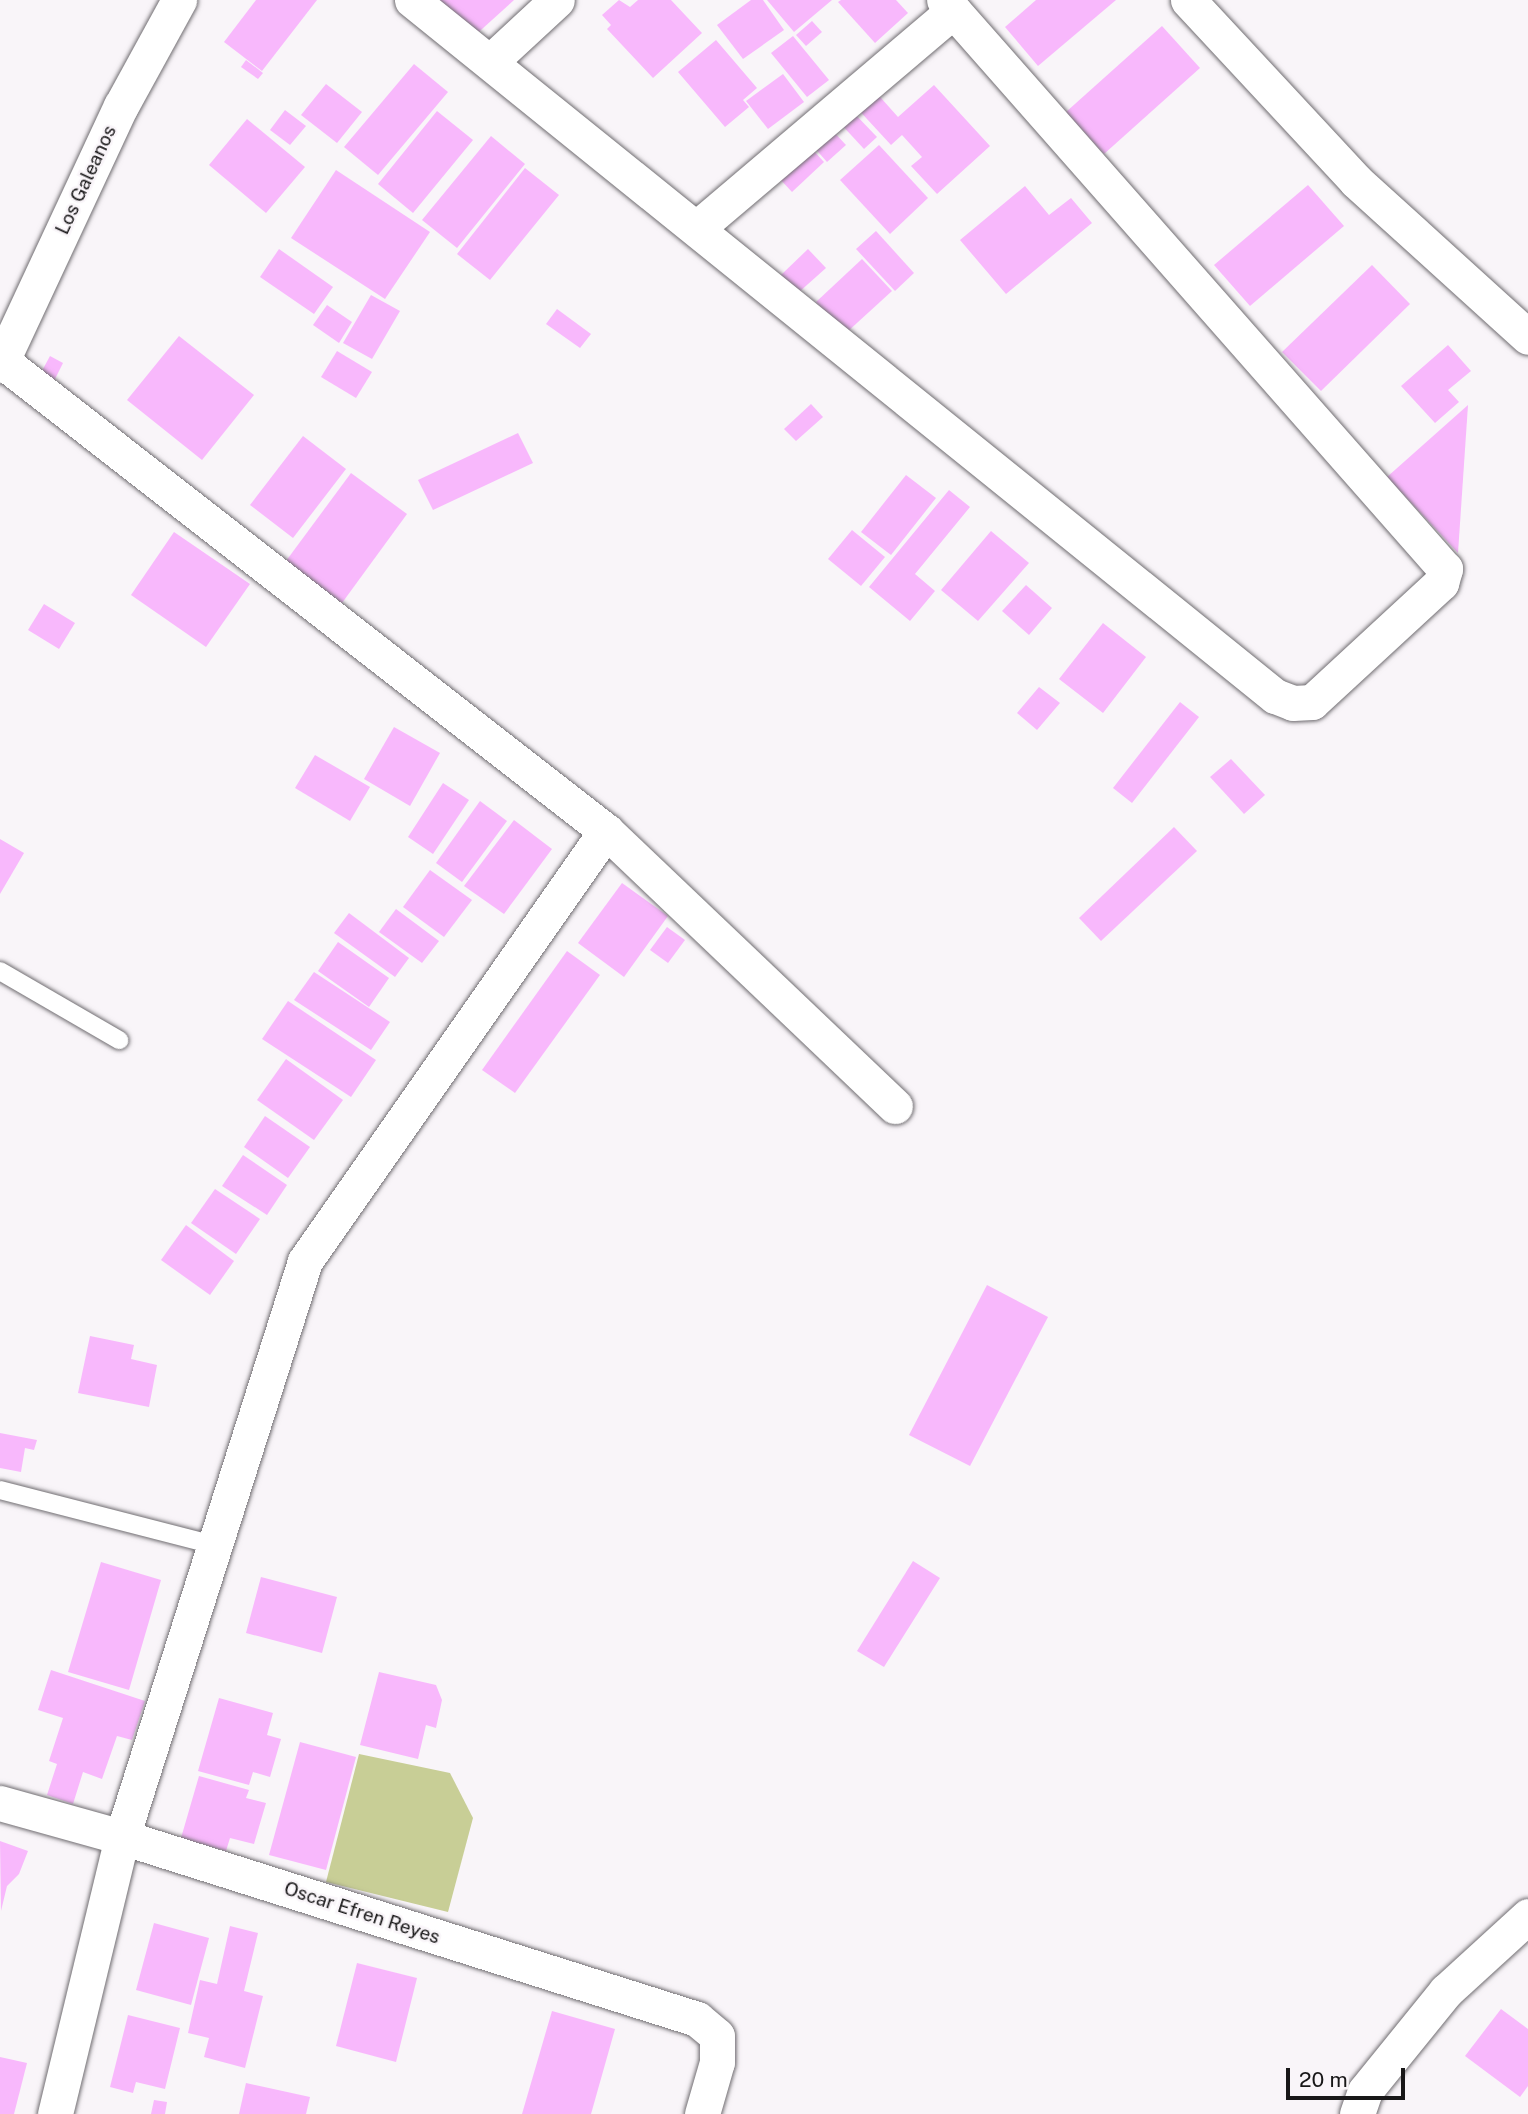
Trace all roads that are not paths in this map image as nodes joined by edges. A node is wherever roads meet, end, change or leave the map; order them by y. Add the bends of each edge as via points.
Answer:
1 (179, 0) edge
2 (412, 0) edge
3 (557, 0) edge
4 (1188, 0) edge
5 (948, 6) edge
6 (490, 62) junction
7 (697, 228) junction
8 (1528, 337) edge
9 (1, 363) edge
10 (606, 831) junction
11 (0, 971) edge
12 (119, 1040) dead end
13 (895, 1106) dead end
14 (0, 1490) edge
15 (214, 1545) junction
16 (0, 1803) edge
17 (122, 1837) junction
18 (1528, 1916) edge
19 (55, 2114) edge
20 (702, 2114) edge
21 (1357, 2114) edge

1 - 9 street, Los Galeanos via 121,106
2 - 6 street
3 - 6 street
4 - 8 street via 1356,181
5 - 7 street
5 - 7 street via 1446,569 1441,583 1312,702 1293,703 1275,696
6 - 7 street
9 - 10 street
10 - 13 street
10 - 15 street via 305,1261
11 - 12 lane
14 - 15 lane
15 - 17 street
16 - 17 street, Oscar Efren Reyes
17 - 19 street
17 - 20 street, Oscar Efren Reyes via 697,2019 717,2036 717,2062
18 - 21 street via 1446,1991 1365,2091

